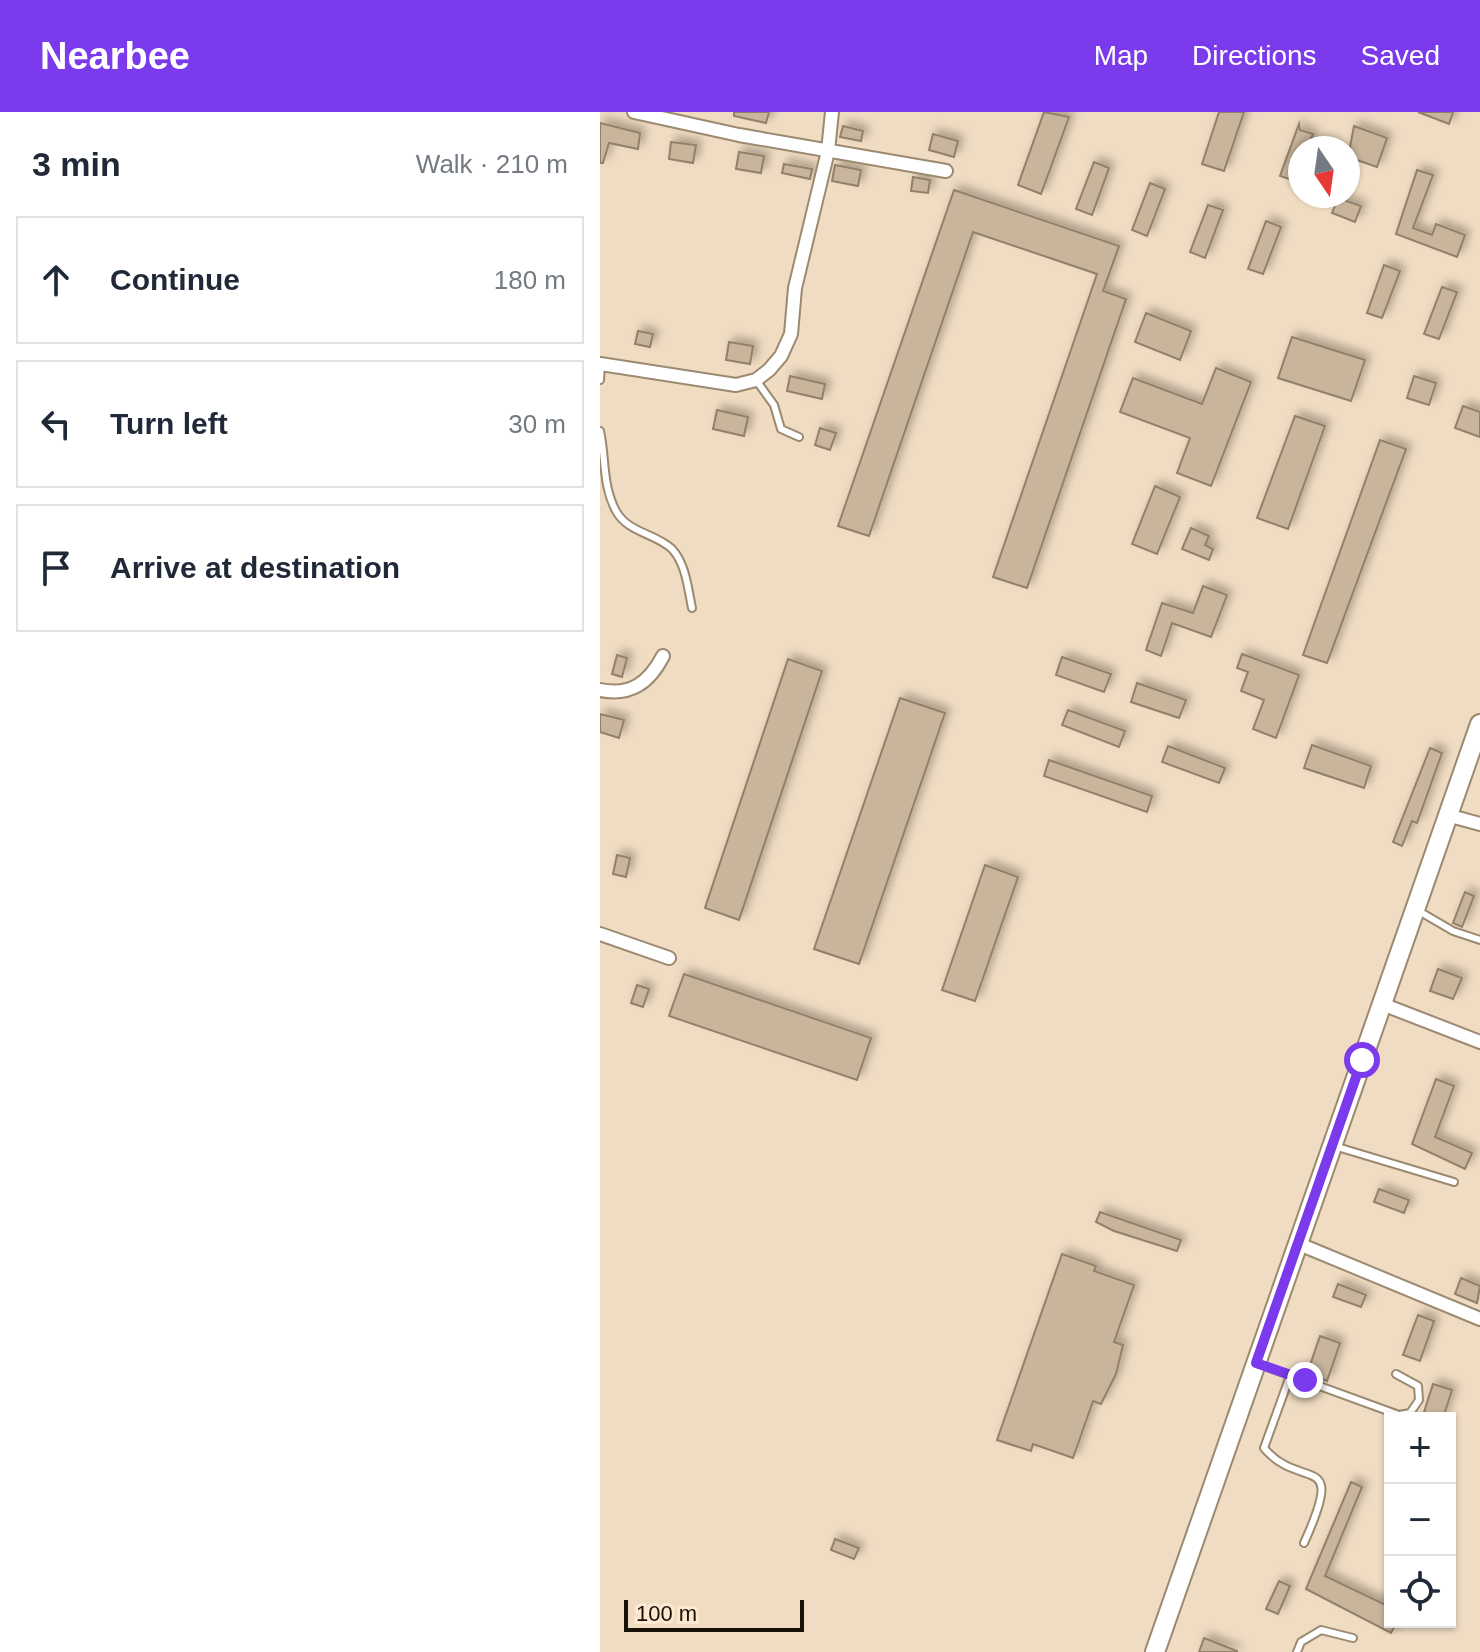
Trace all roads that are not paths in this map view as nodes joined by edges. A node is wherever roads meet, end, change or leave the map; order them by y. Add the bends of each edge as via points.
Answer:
1 (634, 112) edge
2 (832, 112) edge
3 (828, 151) junction
4 (946, 171) dead end
5 (601, 364) edge
6 (600, 380) edge
7 (756, 380) junction
8 (600, 431) edge
9 (799, 437) dead end
10 (692, 608) dead end
11 (663, 656) dead end
12 (600, 690) edge
13 (1480, 724) edge
14 (1447, 815) junction
15 (1480, 824) edge
16 (1417, 910) junction
17 (600, 934) edge
18 (1480, 940) edge
19 (669, 958) dead end
20 (1382, 1004) junction
21 (1480, 1042) edge
22 (1331, 1145) junction
23 (1454, 1182) dead end
24 (1299, 1244) junction
25 (1480, 1319) edge
26 (1256, 1363) junction
27 (1396, 1374) dead end
28 (1290, 1376) junction
29 (1304, 1543) dead end
30 (1353, 1638) dead end
31 (1155, 1652) edge
32 (1297, 1652) edge

1 - 3 street
2 - 3 street
3 - 4 street
3 - 7 street via 795,288 791,334 781,356
5 - 6 lane
5 - 7 street via 736,385
7 - 9 lane via 774,405 781,429
8 - 10 lane via 606,482 617,514 671,549 683,567
11 - 12 street via 655,672 633,690
13 - 14 main road
14 - 15 street
14 - 16 main road
16 - 18 lane
16 - 20 main road
17 - 19 street
20 - 21 street
20 - 22 main road
22 - 23 lane
22 - 24 main road
24 - 25 street
24 - 26 main road
26 - 28 lane
26 - 31 main road
27 - 28 lane via 1418,1386 1419,1400 1410,1413 1399,1415
28 - 29 lane via 1264,1448 1273,1459 1314,1474 1322,1489
30 - 32 lane via 1321,1630 1301,1642

